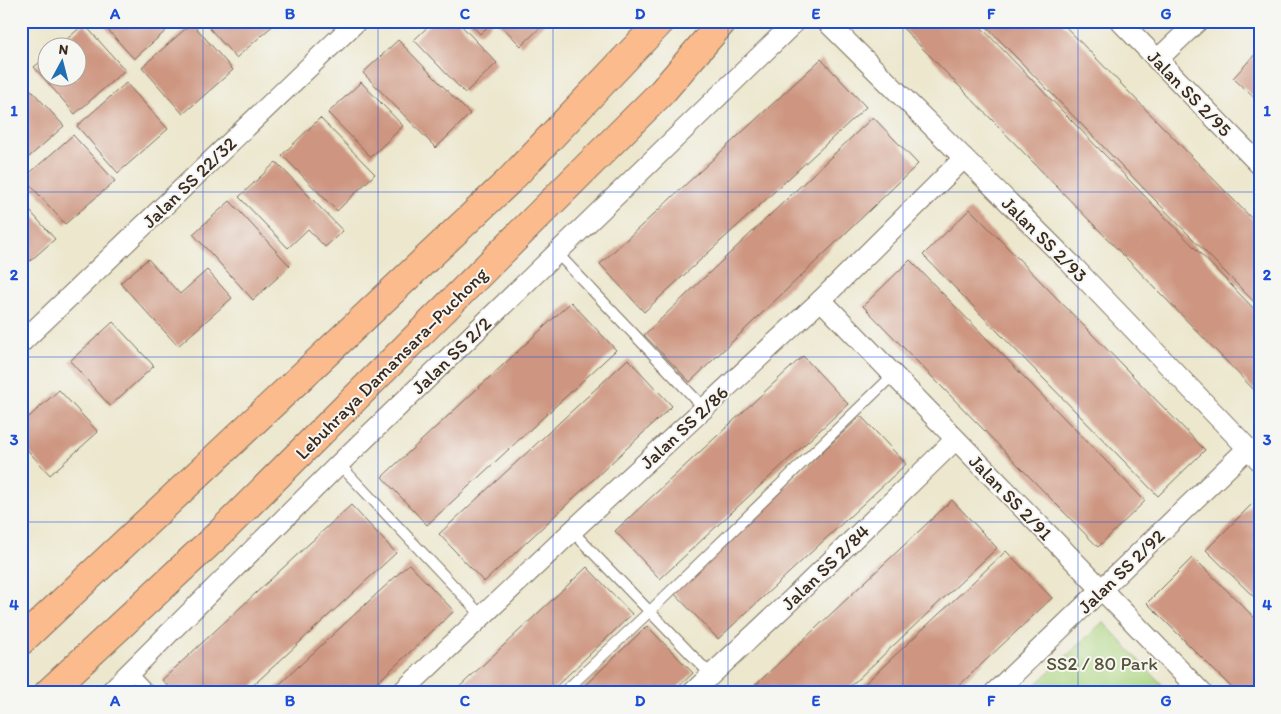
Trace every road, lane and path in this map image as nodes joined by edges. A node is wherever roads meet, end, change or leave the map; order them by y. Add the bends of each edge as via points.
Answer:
1 (357, 21) edge
2 (661, 21) edge
3 (723, 21) edge
4 (796, 21) edge
5 (826, 21) edge
6 (1120, 21) edge
7 (1198, 21) edge
8 (1157, 60) junction
9 (964, 158) junction
10 (1260, 165) edge
11 (557, 253) junction
12 (821, 300) junction
13 (21, 343) edge
14 (893, 375) junction
15 (704, 408) junction
16 (956, 440) junction
17 (1254, 455) edge
18 (339, 464) junction
19 (572, 530) junction
20 (1103, 590) junction
21 (650, 611) junction
22 (482, 616) junction
23 (21, 641) edge
24 (130, 672) junction
25 (712, 675) junction
26 (48, 693) edge
27 (109, 693) edge
28 (150, 693) edge
29 (401, 693) edge
30 (563, 693) edge
31 (692, 693) edge
32 (994, 693) edge
33 (1202, 693) edge

1 - 13 street, Jalan SS 22/32
2 - 23 highway via 509,181
3 - 26 highway, Lebuhraya Damansara–Puchong via 662,92 221,532
4 - 11 street, Jalan SS 2/2
5 - 9 street, Jalan SS 2/93
6 - 8 street, Jalan SS 2/95
7 - 8 street
8 - 10 street, Jalan SS 2/95
9 - 12 street, Jalan SS 2/86
9 - 17 street, Jalan SS 2/93 via 1071,264
11 - 15 lane
11 - 18 street, Jalan SS 2/2
12 - 14 street, Jalan SS 2/91
12 - 15 street, Jalan SS 2/86
14 - 16 street, Jalan SS 2/91
14 - 21 lane
15 - 19 street, Jalan SS 2/86
16 - 20 street, Jalan SS 2/91
16 - 25 street, Jalan SS 2/84
17 - 20 street, Jalan SS 2/92
18 - 22 lane
18 - 24 street, Jalan SS 2/2
19 - 21 lane
19 - 22 street, Jalan SS 2/86
20 - 32 street, Jalan SS 2/92
20 - 33 street, Jalan SS 2/91
21 - 25 lane
21 - 30 lane
22 - 29 street, Jalan SS 2/86
24 - 27 street, Jalan SS 2/2
24 - 28 lane
25 - 31 street, Jalan SS 2/84

